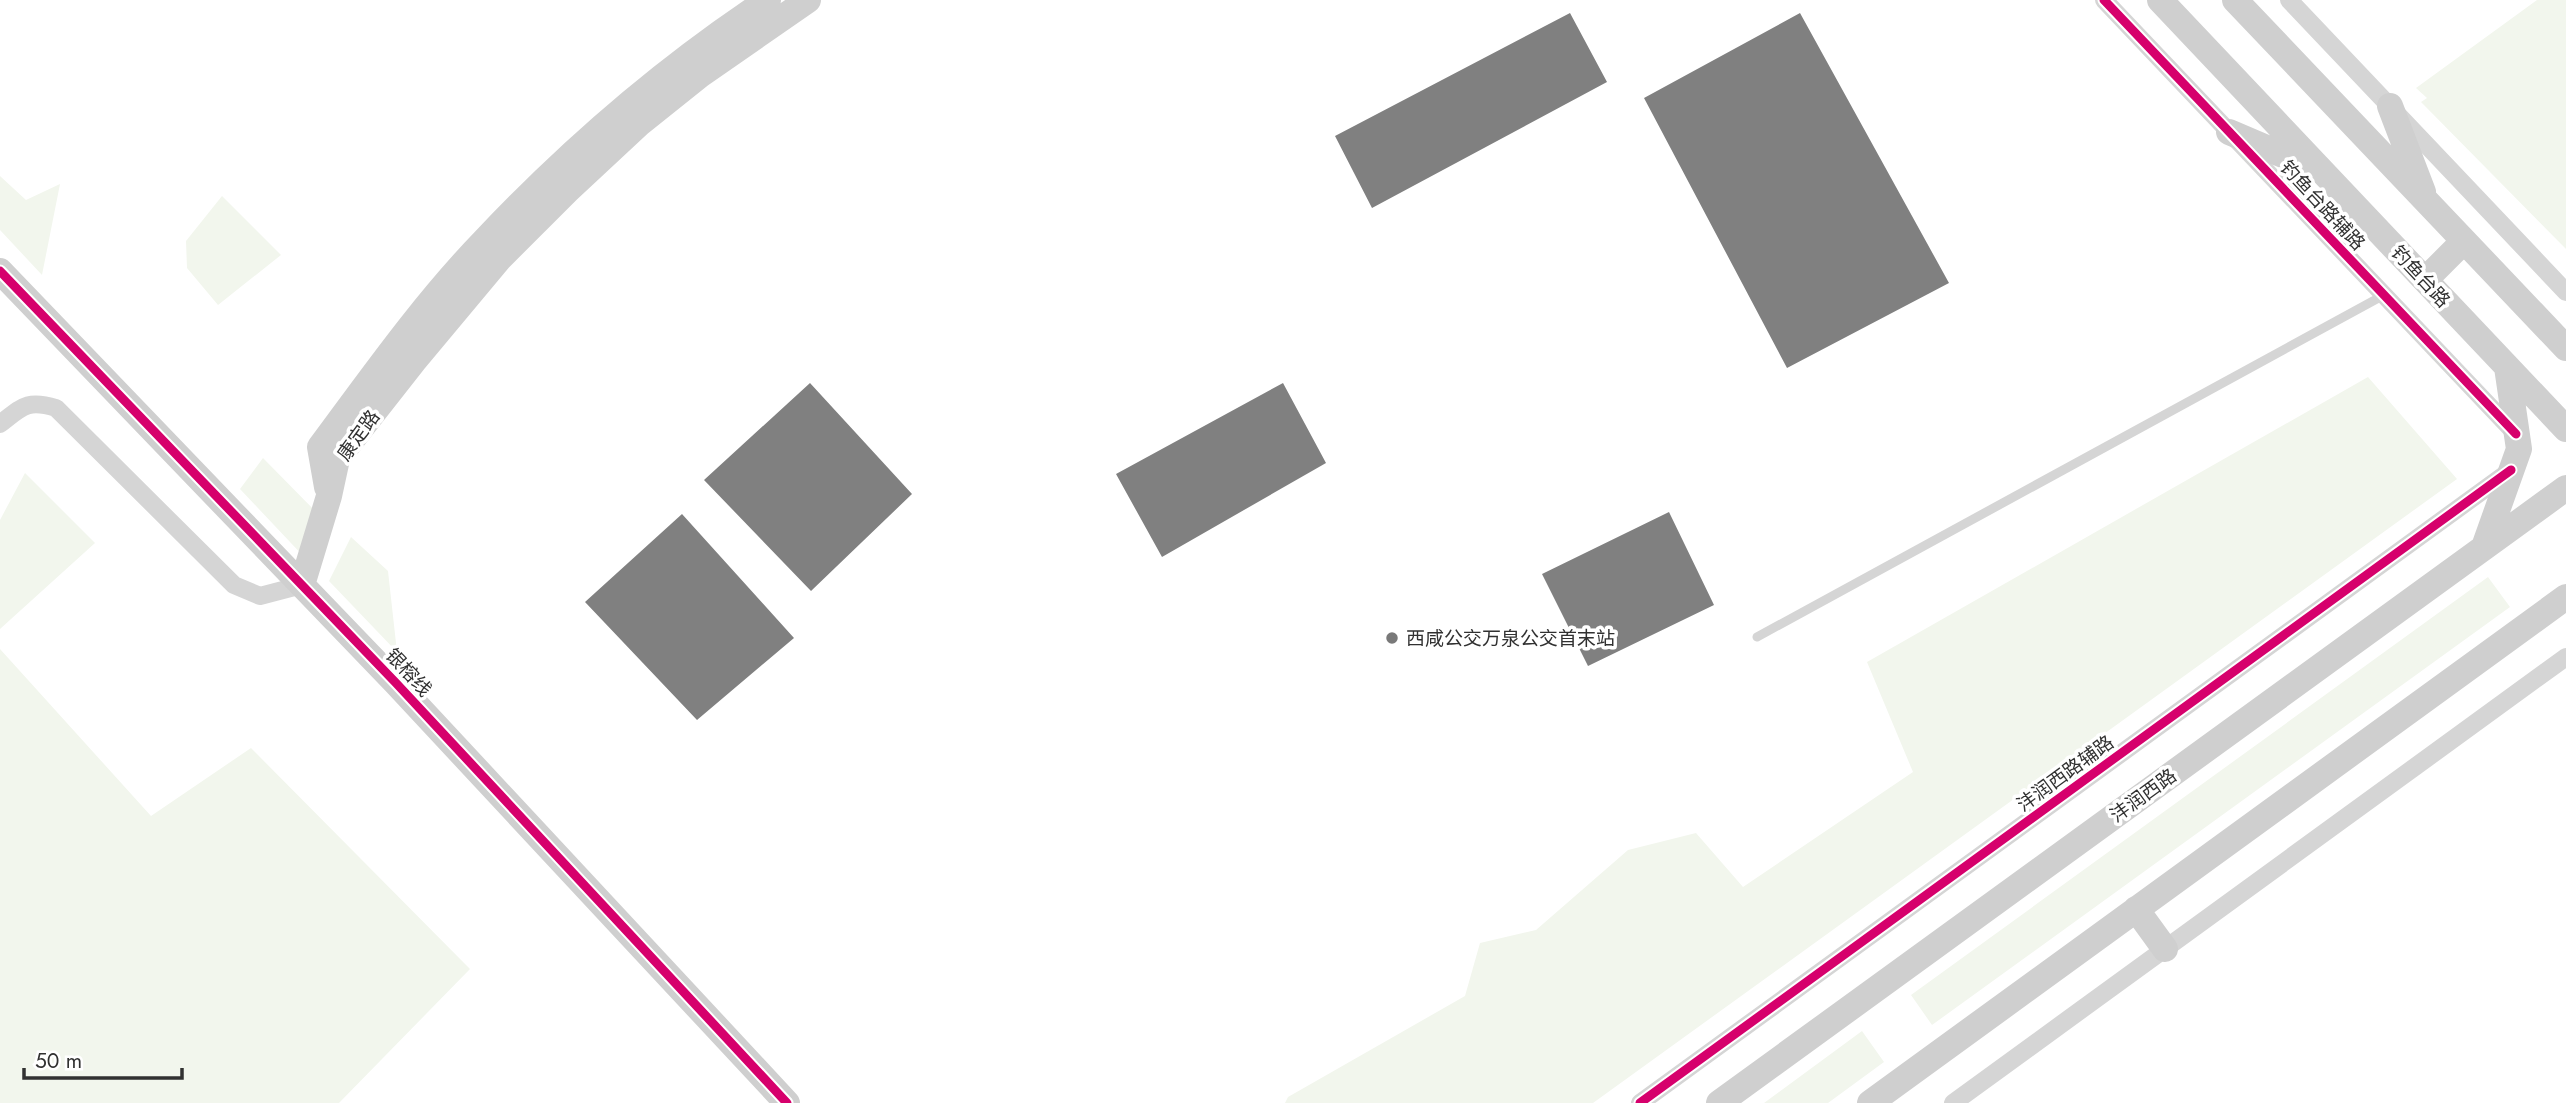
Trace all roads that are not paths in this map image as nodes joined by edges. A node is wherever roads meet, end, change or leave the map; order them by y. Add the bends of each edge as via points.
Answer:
1 (768, 0) edge
2 (808, 0) edge
3 (2104, 0) edge
4 (2160, 0) edge
5 (2235, 0) edge
6 (2289, 0) edge
7 (2390, 106) junction
8 (2229, 132) junction
9 (2323, 173) junction
10 (2428, 203) junction
11 (2464, 242) junction
12 (0, 271) edge
13 (2425, 280) junction
14 (2566, 292) edge
15 (2384, 295) junction
16 (2566, 348) edge
17 (2507, 367) junction
18 (0, 424) edge
19 (2566, 429) edge
20 (2516, 434) junction
21 (2511, 470) junction
22 (2566, 488) edge
23 (329, 496) junction
24 (2484, 547) junction
25 (302, 585) junction
26 (2560, 606) edge
27 (1757, 637) dead end
28 (2566, 657) edge
29 (2136, 909) junction
30 (2165, 949) junction
31 (787, 1103) edge
32 (1640, 1103) edge
33 (1719, 1103) edge
34 (1870, 1103) edge
35 (1953, 1103) edge

1 - 23 main road, 康定路 via 596,132 483,241 320,447
2 - 23 main road, 康定路 via 699,75 640,124 500,258 337,459
3 - 8 street, 钓鱼台路辅路
4 - 9 main road, 钓鱼台路
5 - 10 main road
6 - 7 street
7 - 10 main road
7 - 14 street
8 - 9 main road
8 - 15 street, 钓鱼台路辅路
9 - 13 main road, 钓鱼台路
10 - 11 main road
11 - 13 main road
11 - 16 main road
12 - 25 main road, 银榕线
13 - 17 main road, 钓鱼台路
15 - 20 street, 钓鱼台路辅路
15 - 27 lane
17 - 19 main road, 钓鱼台路
17 - 20 main road
18 - 25 street via 22,407 39,402 56,408 234,585 260,596
20 - 21 main road via 2519,449
21 - 24 main road
21 - 32 street, 沣润西路辅路
22 - 24 main road, 沣润西路
23 - 25 main road
24 - 33 main road, 沣润西路
25 - 31 main road, 银榕线
26 - 29 main road
28 - 30 street
29 - 30 main road
29 - 34 main road
30 - 35 street

